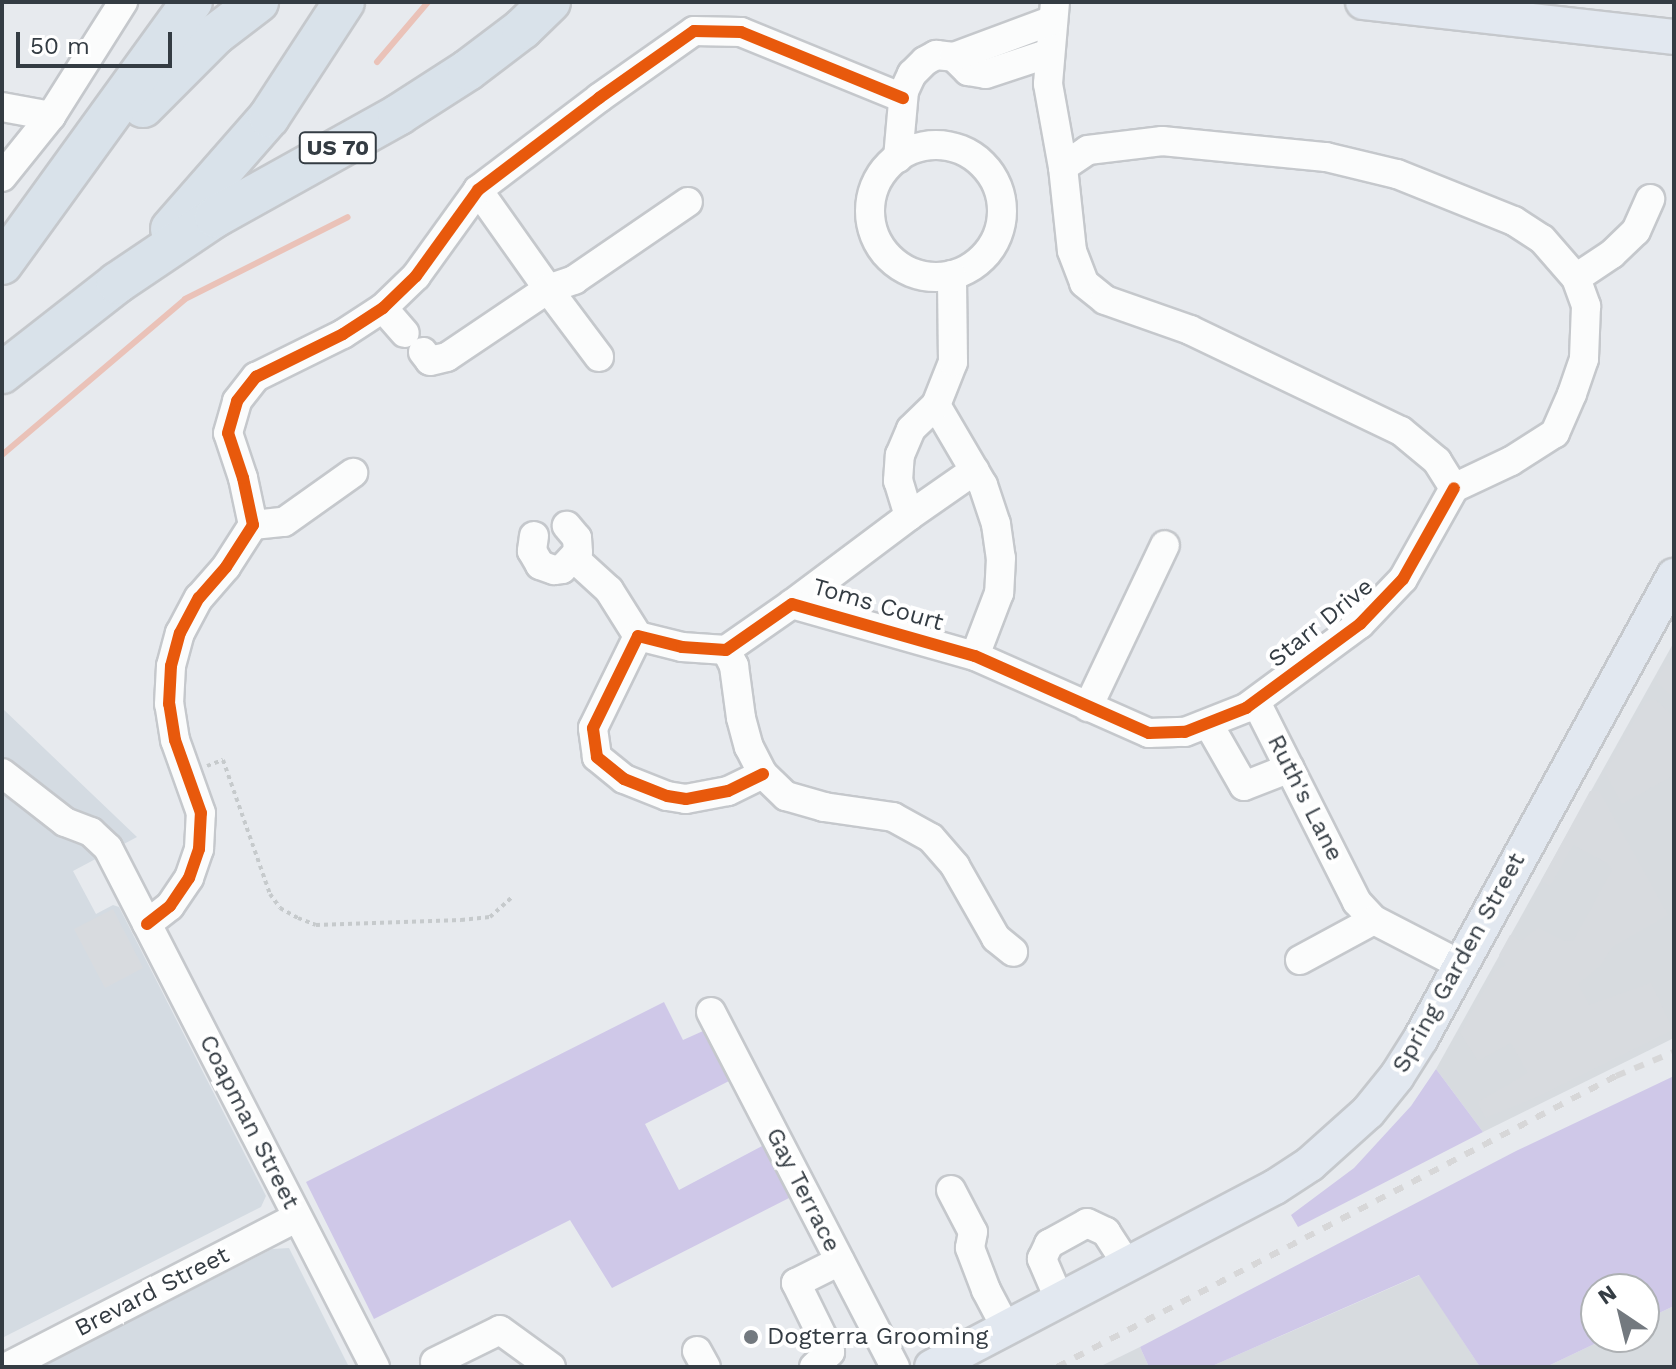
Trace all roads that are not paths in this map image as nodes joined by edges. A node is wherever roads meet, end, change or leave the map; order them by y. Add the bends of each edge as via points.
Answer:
1 (123, 2) edge
2 (192, 2) edge
3 (258, 2) edge
4 (344, 2) edge
5 (550, 2) edge
6 (1363, 2) edge
7 (1053, 12) edge
8 (1674, 37) edge
9 (1050, 53) junction
10 (973, 60) junction
11 (903, 98) junction
12 (2, 107) edge
13 (51, 116) junction
14 (898, 158) junction
15 (1063, 167) junction
16 (2, 177) edge
17 (478, 190) junction
18 (1650, 199) dead end
19 (688, 202) dead end
20 (43, 211) junction
21 (2, 264) edge
22 (952, 275) junction
23 (1576, 278) junction
24 (117, 283) junction
25 (548, 289) junction
26 (383, 308) junction
27 (599, 357) dead end
28 (2, 373) edge
29 (936, 405) junction
30 (975, 470) junction
31 (353, 473) dead end
32 (1454, 488) junction
33 (909, 516) junction
34 (253, 525) junction
35 (567, 526) dead end
36 (534, 536) dead end
37 (1165, 545) dead end
38 (575, 559) junction
39 (1674, 576) edge
40 (792, 604) junction
41 (638, 636) junction
42 (726, 650) junction
43 (975, 656) junction
44 (1256, 702) junction
45 (1088, 707) junction
46 (1209, 725) junction
47 (1290, 768) junction
48 (2, 773) edge
49 (763, 774) junction
50 (1374, 920) junction
51 (147, 924) junction
52 (1013, 952) dead end
53 (1300, 960) dead end
54 (1461, 965) junction
55 (711, 1012) dead end
56 (951, 1190) dead end
57 (297, 1217) junction
58 (840, 1261) junction
59 (1128, 1266) junction
60 (1060, 1301) junction
61 (1006, 1328) junction
62 (435, 1362) dead end
63 (7, 1367) edge
64 (375, 1367) edge
65 (551, 1367) edge
66 (814, 1367) edge
67 (895, 1367) edge
68 (932, 1367) edge

1 - 13 street
2 - 20 highway
3 - 20 highway via 166,81
4 - 24 highway via 269,117
5 - 24 highway, US 70 via 456,77 215,217
6 - 8 main road
7 - 9 street
7 - 10 street
9 - 10 street
9 - 15 street via 1048,84
10 - 11 street via 936,55 912,74
11 - 14 street
11 - 17 street via 741,32 694,31
12 - 13 street
13 - 16 street
14 - 22 street via 874,186 869,210 872,235 884,255 903,270 927,277
14 - 22 street via 929,146 956,148 986,166 999,186 998,235 984,256
15 - 23 street via 1088,150 1162,141 1326,157 1397,174 1514,221 1542,239
15 - 32 street via 1072,251 1084,283 1105,300 1190,330 1401,431 1437,461
17 - 25 street
17 - 26 street via 416,276
18 - 23 street via 1636,231
19 - 25 street via 574,280
20 - 21 highway
22 - 29 street via 953,362
23 - 32 street via 1586,306 1587,337 1576,383 1555,433
24 - 28 highway, US 70
25 - 26 street via 447,357 430,361
25 - 27 street
26 - 34 street via 256,377 237,401 228,433
29 - 30 street
29 - 33 street via 911,429 900,455 898,481
30 - 33 street
30 - 43 street via 994,517 1001,558 999,593
31 - 34 street via 284,522
32 - 44 street, Starr Drive via 1390,595
33 - 40 street
34 - 51 street via 199,598 180,633 171,666 169,704 201,813 199,849 170,906
35 - 38 street via 578,545
36 - 38 street via 532,551 546,569 562,569
37 - 45 street
38 - 41 street via 609,590
39 - 54 main road, Spring Garden Street
40 - 42 street, Toms Court
40 - 43 street, Toms Court
41 - 42 street
41 - 49 street via 596,720 592,743 597,757 624,779 686,799 728,791
42 - 49 street via 734,666 749,747
43 - 45 street, Toms Court
44 - 46 street
44 - 47 street, Ruth's Lane
45 - 46 street via 1149,733
46 - 47 street via 1244,786
47 - 50 street, Ruth's Lane via 1357,902
48 - 51 street, Coapman Street via 108,848
49 - 52 street via 786,796 893,817 931,838 955,866 996,938
50 - 53 street
50 - 54 street, Ruth's Lane
51 - 57 street, Coapman Street
54 - 59 main road, Spring Garden Street via 1397,1076 1341,1139 1275,1187
55 - 58 street, Gay Terrace
56 - 61 street via 973,1232 970,1248
57 - 63 street, Brevard Street
57 - 64 street, Coapman Street
58 - 66 street via 796,1283 830,1352
58 - 67 street, Gay Terrace
59 - 60 main road, Spring Garden Street
59 - 60 street via 1106,1232 1087,1223 1049,1244 1042,1259
60 - 61 main road, Spring Garden Street
61 - 68 main road, Spring Garden Street
62 - 65 street via 500,1330

